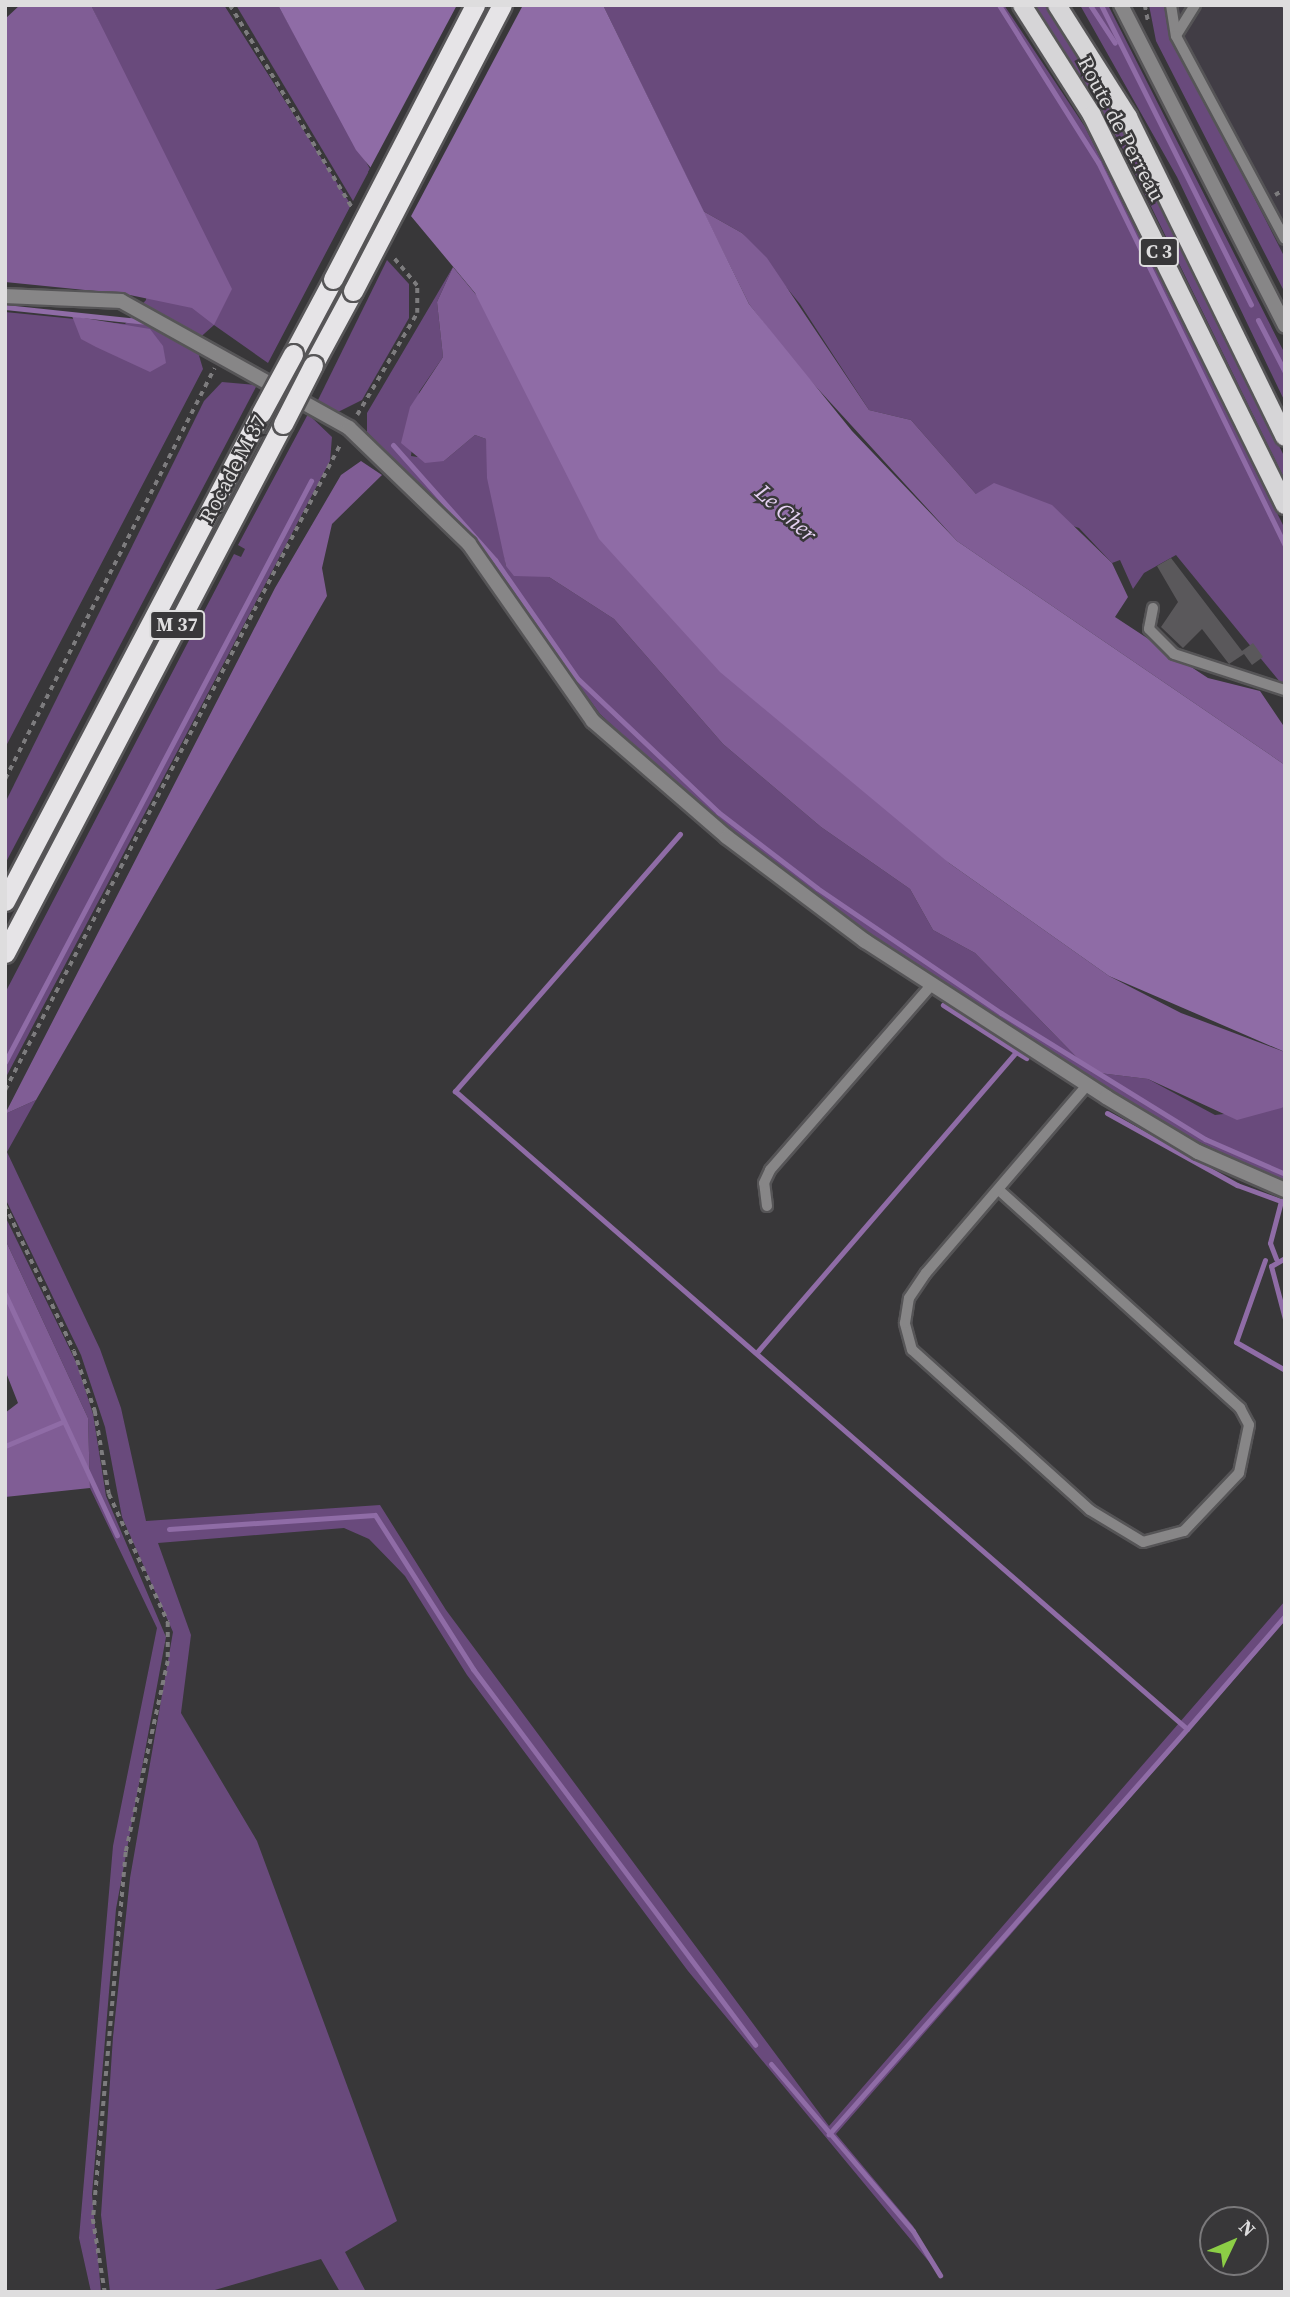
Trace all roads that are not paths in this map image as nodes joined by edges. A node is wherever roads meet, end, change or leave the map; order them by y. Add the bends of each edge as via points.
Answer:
1 (475, 5) edge
2 (502, 5) edge
3 (1022, 5) edge
4 (1057, 5) edge
5 (1121, 5) edge
6 (1171, 5) edge
7 (1195, 5) edge
8 (1176, 36) junction
9 (1285, 239) edge
10 (5, 296) edge
11 (1285, 325) edge
12 (1285, 438) edge
13 (1285, 505) edge
14 (1153, 608) dead end
15 (1285, 690) edge
16 (5, 901) edge
17 (5, 953) edge
18 (932, 984) junction
19 (1087, 1085) junction
20 (1285, 1190) edge
21 (1000, 1191) junction
22 (767, 1206) dead end

1 - 16 highway, Rocade M 37 / M 37, bridge
2 - 17 highway, Rocade M 37 / M 37, bridge
3 - 13 main road, Route de Perreau / C 3 via 1092,115
4 - 12 main road, Route de Perreau / C 3 via 1139,137
5 - 11 street
6 - 8 lane
7 - 8 lane
8 - 9 lane
10 - 18 street via 121,301 349,428 469,544 593,721 727,837
14 - 15 lane via 1149,629 1185,661
18 - 19 street
18 - 22 lane via 770,1170 764,1183
19 - 20 street via 1198,1152
19 - 21 lane
21 - 21 lane via 909,1298 905,1323 912,1350 1117,1529 1143,1542 1184,1531 1239,1473 1249,1426 1240,1408

